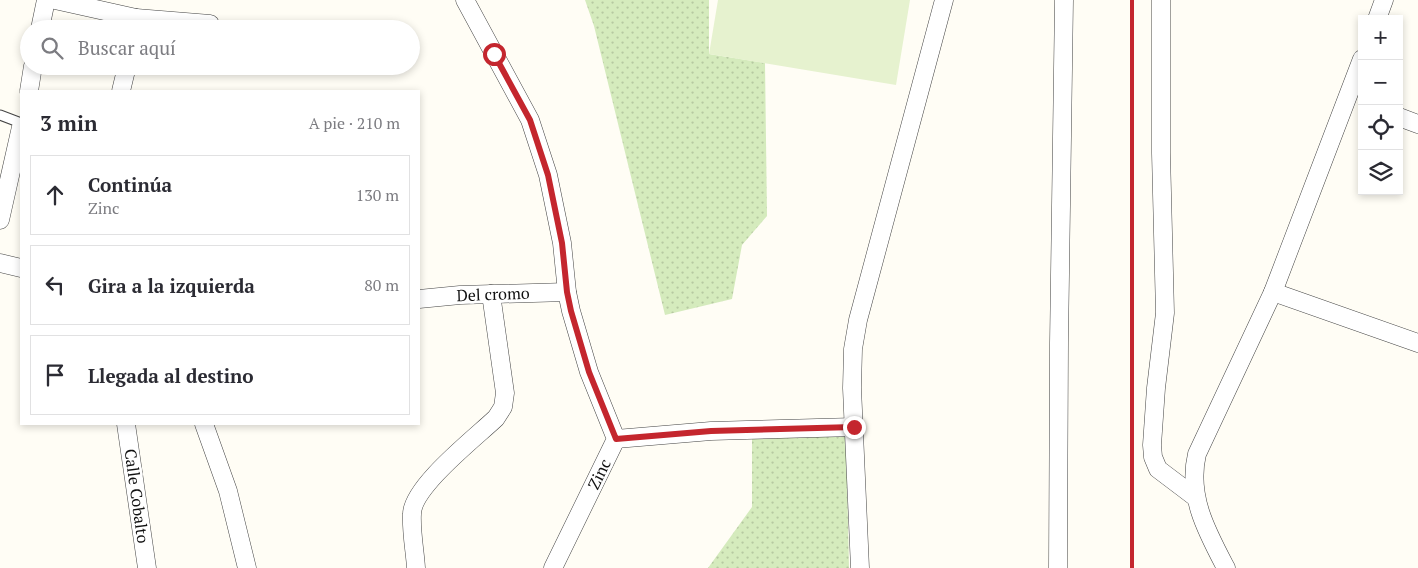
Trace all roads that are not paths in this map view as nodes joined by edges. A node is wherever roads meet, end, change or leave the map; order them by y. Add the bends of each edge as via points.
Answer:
1 (46, 0) edge
2 (55, 0) edge
3 (944, 0) edge
4 (1064, 0) edge
5 (1161, 0) edge
6 (1384, 0) edge
7 (468, 6) edge
8 (1378, 15) edge
9 (42, 20) edge
10 (125, 20) edge
11 (1362, 60) edge
12 (32, 75) edge
13 (125, 75) edge
14 (29, 90) edge
15 (121, 90) edge
16 (1354, 100) edge
17 (0, 115) edge
18 (1403, 118) edge
19 (20, 122) edge
20 (1418, 124) edge
21 (20, 131) edge
22 (0, 220) edge
23 (0, 263) edge
24 (20, 268) edge
25 (567, 292) junction
26 (1273, 292) junction
27 (491, 294) junction
28 (420, 300) edge
29 (1418, 343) edge
30 (126, 425) edge
31 (204, 425) edge
32 (854, 427) junction
33 (616, 439) junction
34 (1195, 497) junction
35 (147, 568) edge
36 (247, 568) edge
37 (416, 568) edge
38 (553, 568) edge
39 (860, 568) edge
40 (1058, 568) edge
41 (1226, 568) edge

1 - 9 street
2 - 10 street
3 - 32 street via 858,320 853,349
4 - 40 street
5 - 34 street via 1165,313 1152,445 1158,469
6 - 8 street
7 - 25 street, Zinc via 530,120 548,175 562,243
11 - 16 street
12 - 14 street
13 - 15 street
16 - 26 street
17 - 19 lane
18 - 20 street
21 - 22 street
23 - 24 street
25 - 27 street, Del cromo
25 - 33 street, Zinc via 589,372
26 - 29 street
26 - 34 street via 1197,454
27 - 28 street, Del cromo
27 - 37 street via 505,392 503,407 496,418 415,498 412,514
30 - 35 street, Calle Cobalto
31 - 36 street via 228,491
32 - 33 street via 711,431
32 - 39 street
33 - 38 street, Zinc
34 - 41 street via 1203,524

